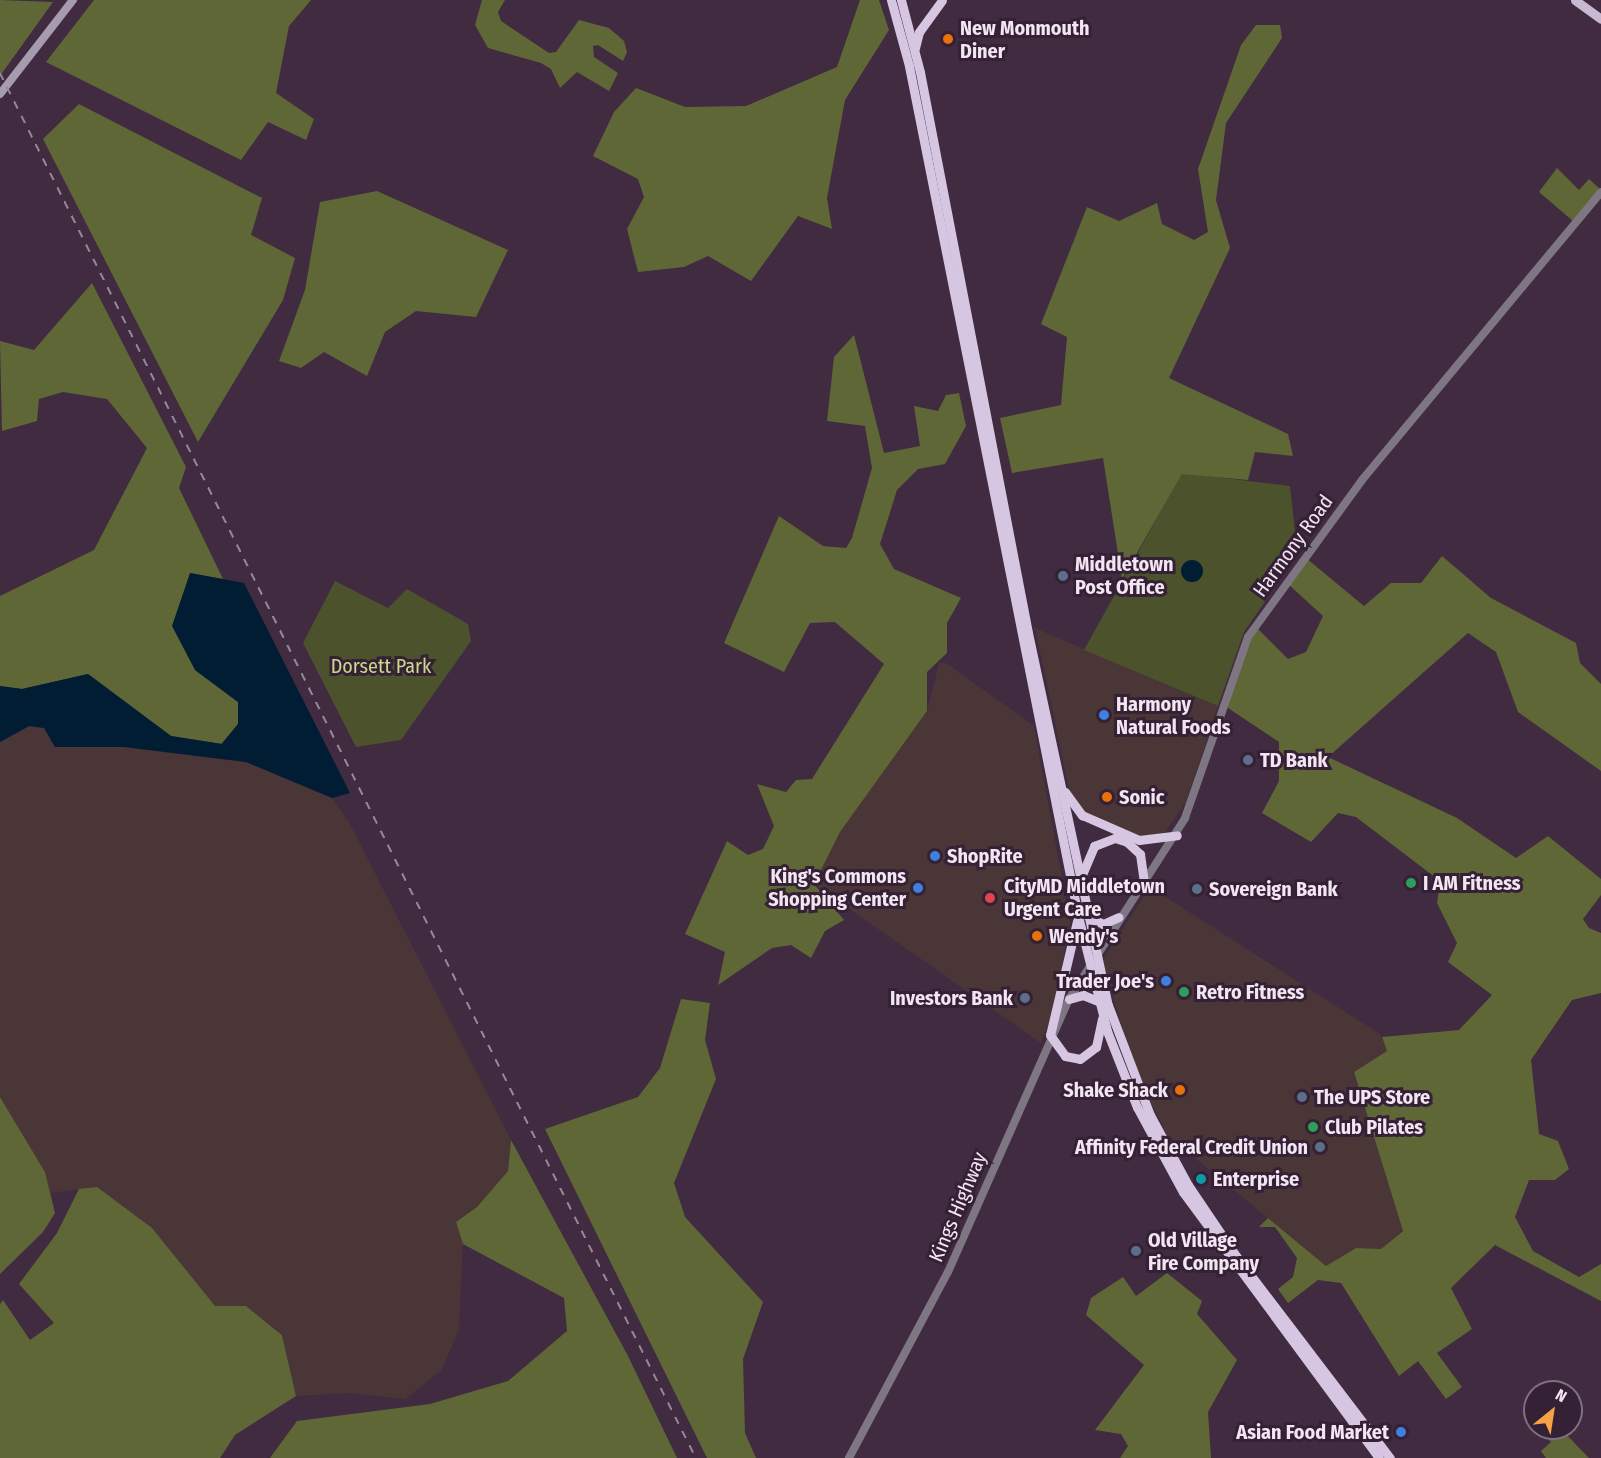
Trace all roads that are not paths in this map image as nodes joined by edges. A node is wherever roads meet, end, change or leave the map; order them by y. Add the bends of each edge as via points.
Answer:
1 (73, 0) edge
2 (891, 0) edge
3 (901, 0) edge
4 (942, 0) edge
5 (1575, 0) edge
6 (1601, 20) edge
7 (914, 53) junction
8 (0, 94) edge
9 (1601, 192) edge
10 (1059, 780) junction
11 (1177, 836) junction
12 (1144, 883) junction
13 (1080, 886) junction
14 (1082, 915) junction
15 (1119, 917) junction
16 (1095, 954) junction
17 (1089, 964) junction
18 (1069, 999) junction
19 (1098, 1001) junction
20 (1102, 1015) junction
21 (1050, 1035) junction
22 (849, 1458) edge
23 (1379, 1458) edge
24 (1390, 1458) edge

1 - 8 main road
2 - 14 highway via 909,66
3 - 7 highway
4 - 7 highway via 920,32
5 - 6 main road
7 - 10 highway
9 - 11 street, Harmony Road via 1368,472 1257,623 1242,648 1203,773
10 - 11 highway via 1072,806 1088,818 1144,841
10 - 13 highway
11 - 12 street, Harmony Road
12 - 13 highway via 1140,854 1127,842 1115,838 1090,850
12 - 15 street, Harmony Road
13 - 14 highway
14 - 15 highway via 1103,924
14 - 16 highway
14 - 17 highway
14 - 21 highway
15 - 16 street, Harmony Road
16 - 17 street, Harmony Road
16 - 24 highway via 1130,1068 1184,1178 1236,1256
17 - 18 street, Kings Highway
17 - 19 highway
18 - 19 highway via 1083,995
18 - 21 street, Kings Highway
19 - 20 highway
20 - 21 highway via 1099,1041 1086,1057 1065,1056
20 - 23 highway via 1137,1107 1183,1192
21 - 22 street, Kings Highway via 948,1272

